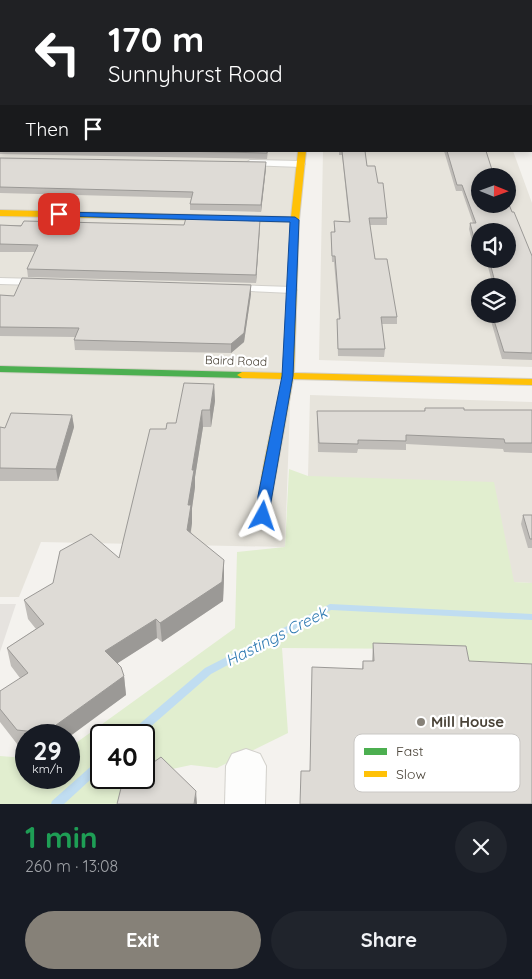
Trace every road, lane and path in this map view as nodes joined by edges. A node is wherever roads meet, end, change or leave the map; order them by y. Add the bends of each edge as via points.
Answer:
1 (302, 152) edge
2 (243, 163) edge
3 (301, 164) junction
4 (0, 213) edge
5 (295, 220) junction
6 (0, 281) edge
7 (49, 283) edge
8 (224, 288) edge
9 (292, 290) junction
10 (0, 369) edge
11 (288, 376) junction
12 (532, 382) edge
13 (263, 516) dead end

1 - 3 street
2 - 3 lane
3 - 5 street
4 - 5 street
5 - 9 street
6 - 7 lane
8 - 9 lane
9 - 11 street
10 - 11 street, Baird Road
11 - 12 street, Baird Road
11 - 13 street

